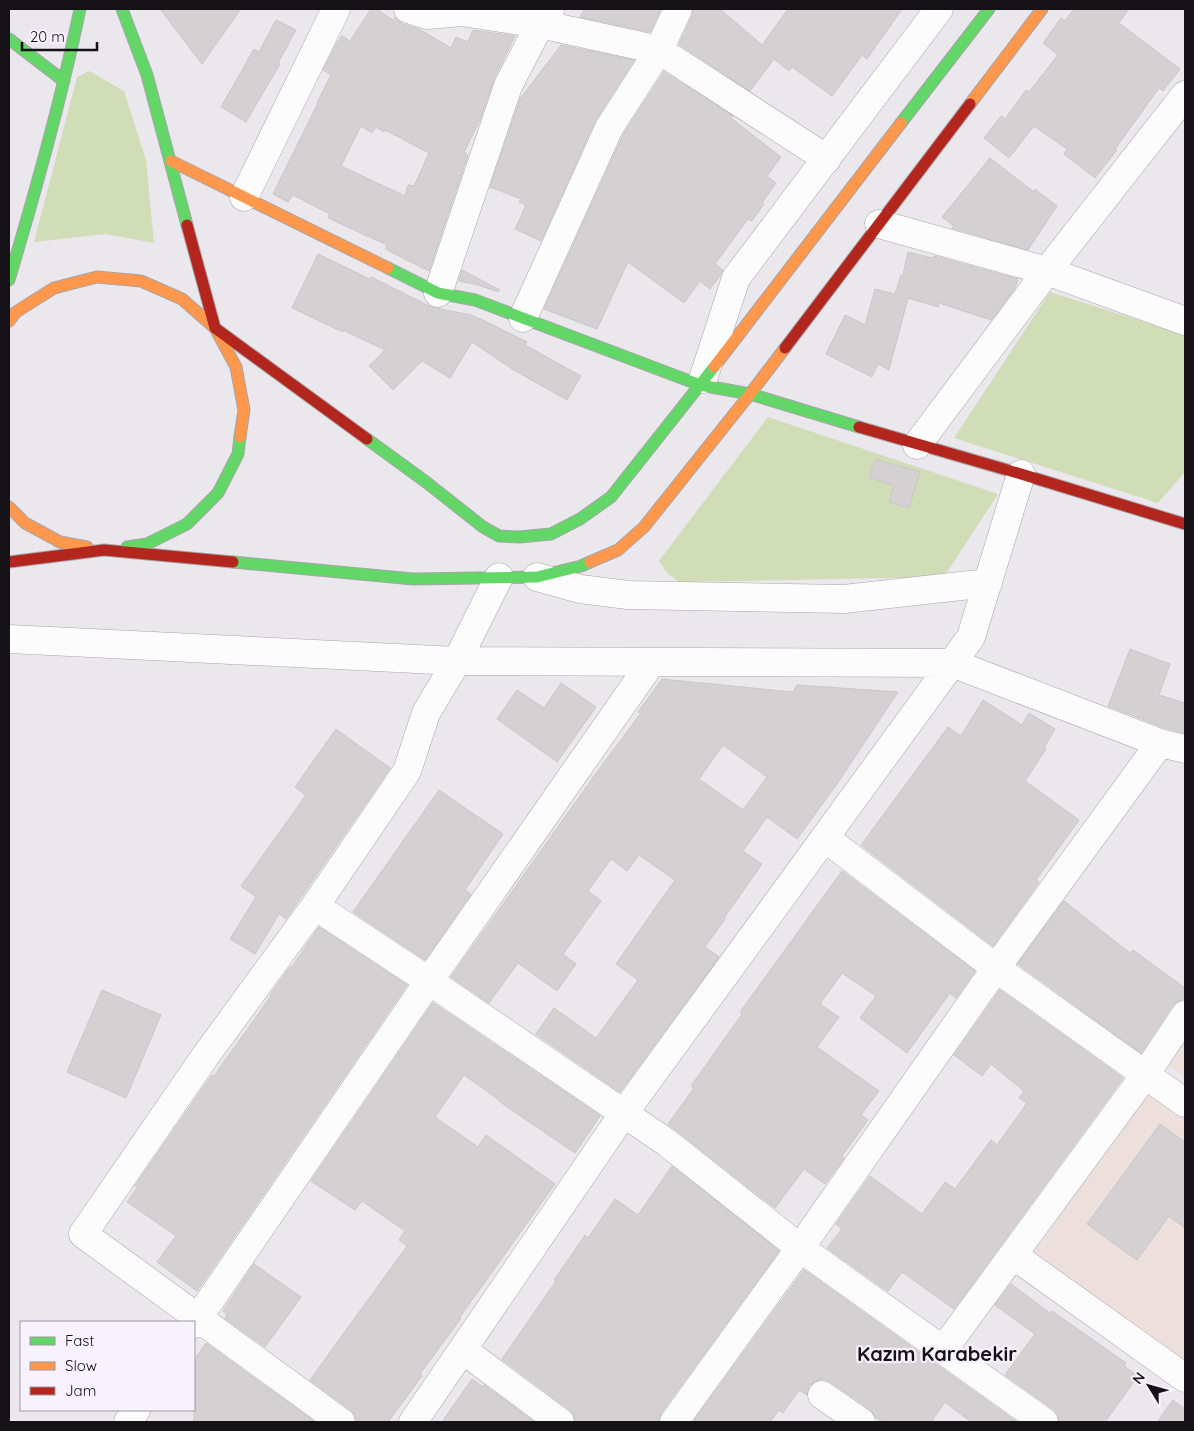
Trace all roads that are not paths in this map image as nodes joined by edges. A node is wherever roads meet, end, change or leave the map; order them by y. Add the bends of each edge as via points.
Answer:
1 (80, 9) edge
2 (122, 9) edge
3 (336, 9) edge
4 (408, 9) edge
5 (678, 9) edge
6 (939, 9) edge
7 (989, 9) edge
8 (1042, 9) edge
9 (545, 16) edge
10 (9, 39) edge
11 (659, 50) junction
12 (64, 81) junction
13 (1185, 95) edge
14 (827, 159) junction
15 (171, 161) junction
16 (244, 197) junction
17 (879, 224) junction
18 (16, 230) edge
19 (1047, 271) junction
20 (9, 280) edge
21 (438, 292) junction
22 (1182, 314) edge
23 (523, 318) junction
24 (9, 321) edge
25 (214, 328) junction
26 (700, 385) junction
27 (750, 394) junction
28 (917, 445) junction
29 (1021, 474) junction
30 (9, 507) edge
31 (1185, 524) edge
32 (104, 550) junction
33 (9, 562) edge
34 (538, 577) junction
35 (988, 582) junction
36 (494, 587) junction
37 (9, 639) edge
38 (461, 653) junction
39 (651, 662) junction
40 (952, 663) junction
41 (1173, 746) edge
42 (825, 838) junction
43 (315, 906) junction
44 (996, 968) junction
45 (429, 981) junction
46 (1185, 1015) edge
47 (1145, 1075) junction
48 (1185, 1103) edge
49 (624, 1113) junction
50 (800, 1248) junction
51 (1013, 1254) junction
52 (196, 1321) edge
53 (463, 1350) junction
54 (942, 1350) junction
55 (1185, 1378) edge
56 (822, 1395) dead end
57 (135, 1411) edge
58 (128, 1422) edge
59 (341, 1422) edge
60 (413, 1422) edge
61 (560, 1422) edge
62 (674, 1422) edge
63 (861, 1422) edge
64 (1044, 1422) edge

1 - 12 main road
2 - 15 main road via 147,74
3 - 16 street
4 - 9 street via 428,15 462,12
5 - 11 street
6 - 14 street
7 - 26 main road
8 - 17 main road
9 - 11 street
9 - 21 street via 508,86
10 - 12 main road
11 - 14 street
11 - 23 street via 609,128
12 - 18 main road
13 - 19 street
14 - 26 street via 736,278
15 - 16 main road
15 - 25 main road
16 - 21 main road
17 - 19 street
17 - 27 main road
18 - 20 main road
19 - 22 street
19 - 28 street
21 - 23 main road via 475,300
23 - 26 main road
24 - 25 main road via 16,312 54,288 97,277 141,281 182,299
25 - 26 main road via 499,536 551,534 611,497
25 - 32 main road via 236,367 244,410 238,454 218,493 187,524 148,544
26 - 27 main road
27 - 28 main road
27 - 34 main road via 644,527 618,550 581,566
28 - 29 main road
29 - 31 main road
29 - 35 street
30 - 32 main road via 25,523 60,542
32 - 33 main road
32 - 36 main road
34 - 35 street via 580,589 628,595 844,599
34 - 36 main road
35 - 40 street via 971,637
36 - 38 street
37 - 38 street
38 - 39 street
38 - 43 street via 426,713 406,770
39 - 40 street
39 - 45 street
40 - 41 street
40 - 42 street
41 - 44 street
42 - 44 street
42 - 49 street
43 - 45 street
43 - 52 street via 204,1058 83,1234
44 - 47 street
44 - 50 street
45 - 49 street
45 - 52 street
46 - 47 street
47 - 48 street
47 - 51 street
49 - 50 street via 666,1142
49 - 53 street
50 - 54 street
50 - 62 street
51 - 54 street
51 - 55 street
52 - 59 street
53 - 60 street
53 - 61 street
54 - 64 street
56 - 63 street
57 - 58 street

